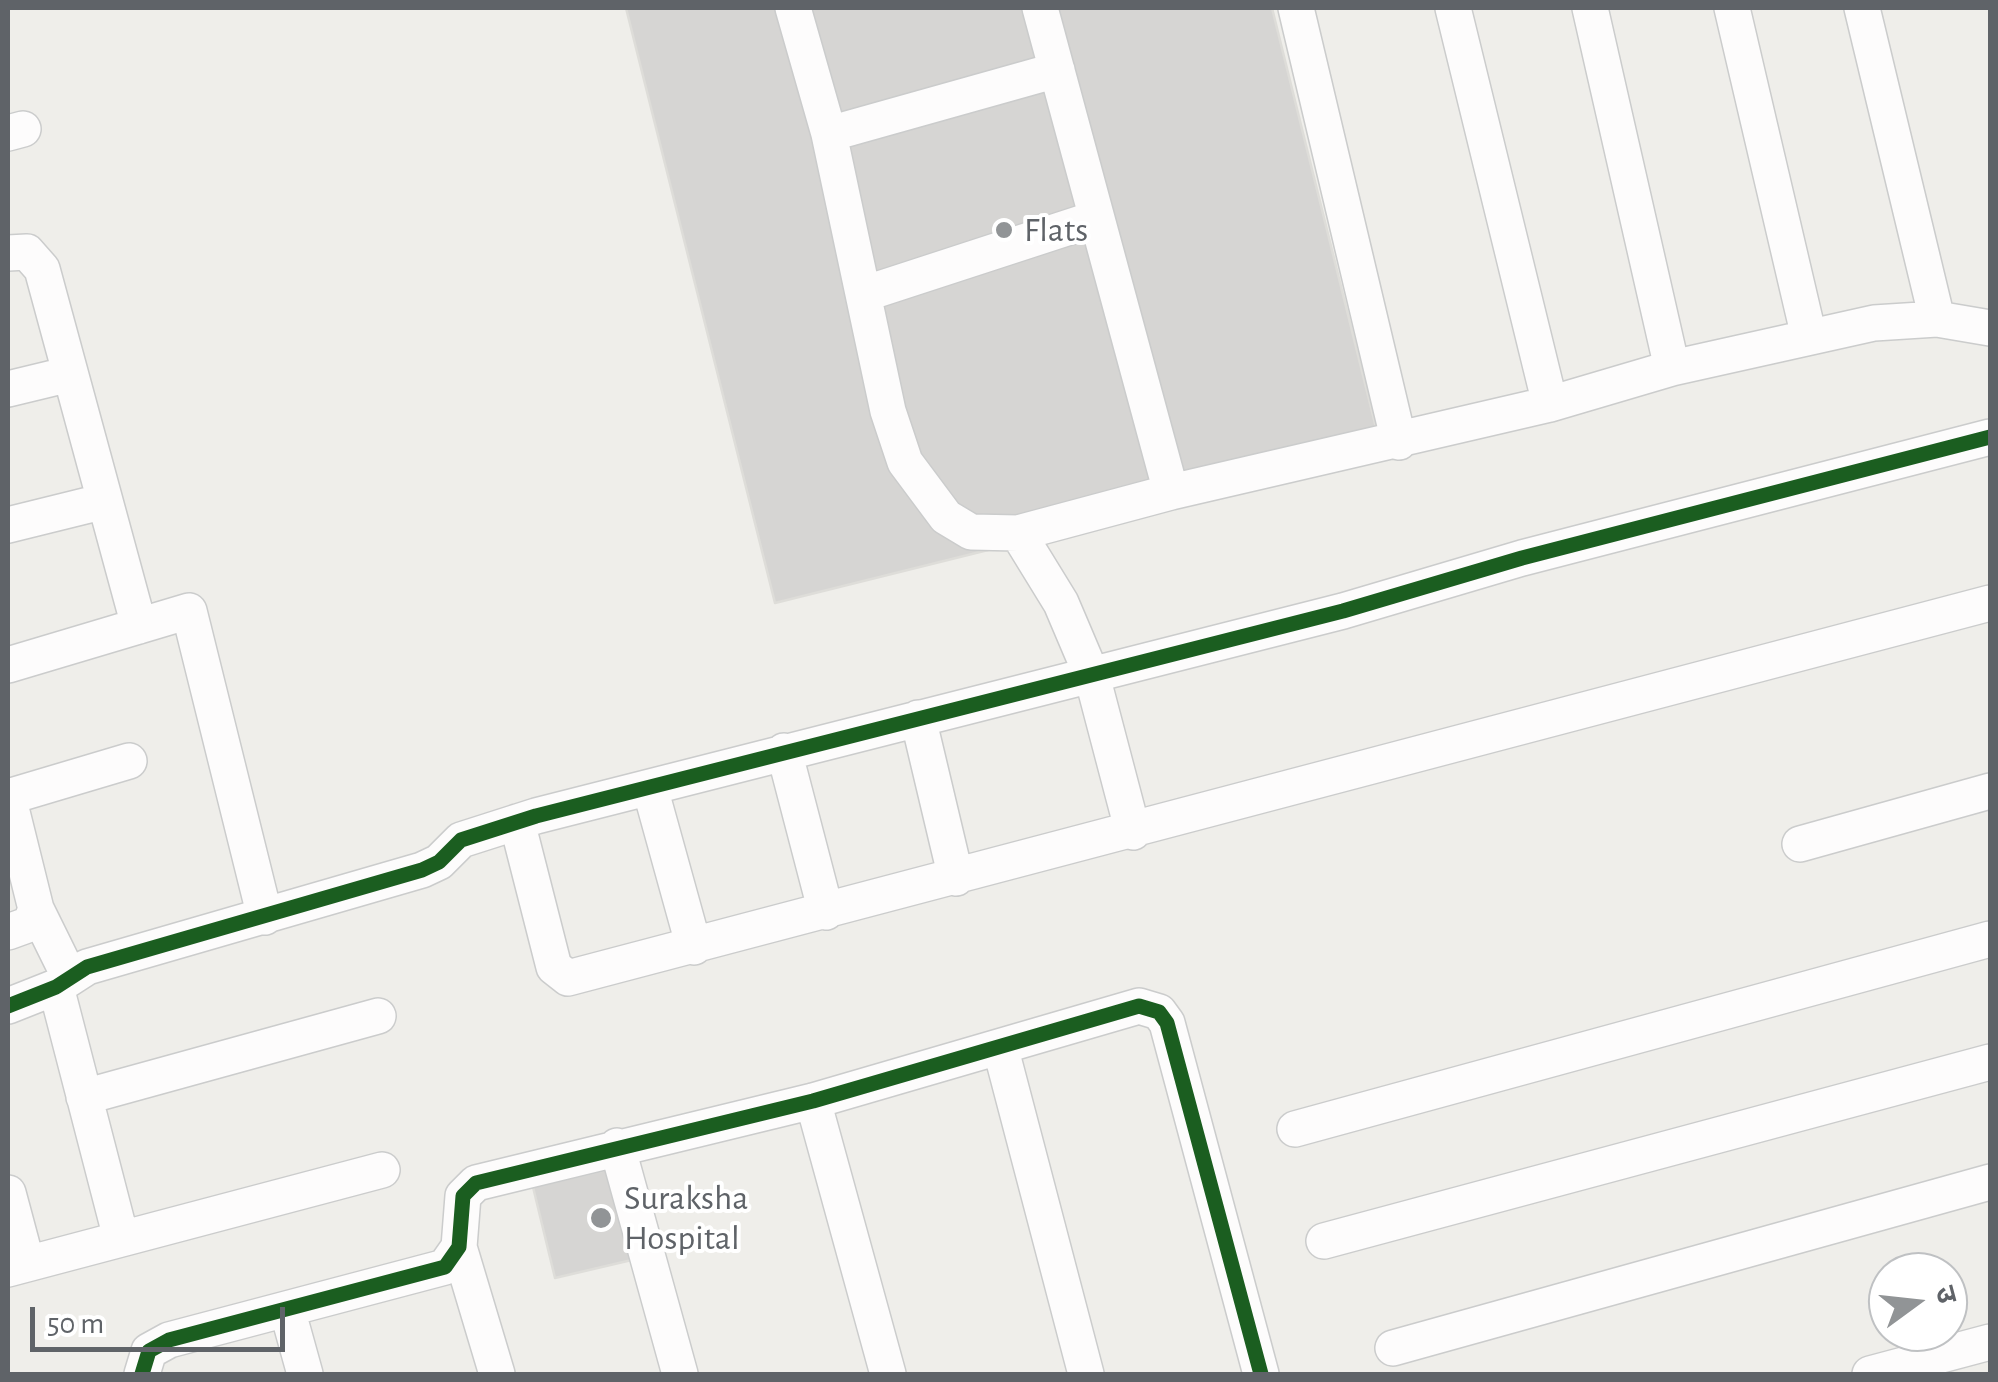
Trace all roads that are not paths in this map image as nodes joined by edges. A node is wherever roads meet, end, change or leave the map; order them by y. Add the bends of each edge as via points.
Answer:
1 (792, 8) edge
2 (1040, 8) edge
3 (1296, 8) edge
4 (1453, 8) edge
5 (1590, 8) edge
6 (1732, 8) edge
7 (1862, 8) edge
8 (1057, 70) junction
9 (829, 134) junction
10 (1094, 220) junction
11 (8, 254) edge
12 (864, 294) junction
13 (1937, 319) junction
14 (1990, 328) edge
15 (1809, 336) junction
16 (1672, 368) junction
17 (70, 374) junction
18 (8, 389) edge
19 (1550, 404) junction
20 (1990, 438) edge
21 (1399, 442) junction
22 (1171, 492) junction
23 (105, 502) junction
24 (8, 526) edge
25 (1018, 534) junction
26 (1990, 603) edge
27 (139, 626) junction
28 (8, 666) edge
29 (1092, 676) junction
30 (918, 718) junction
31 (784, 751) junction
32 (129, 762) dead end
33 (650, 788) junction
34 (1990, 791) edge
35 (8, 796) edge
36 (518, 822) junction
37 (1134, 832) junction
38 (1800, 844) dead end
39 (956, 878) junction
40 (36, 909) junction
41 (826, 912) junction
42 (264, 917) junction
43 (8, 932) edge
44 (1990, 939) edge
45 (694, 947) junction
46 (63, 982) junction
47 (8, 1006) edge
48 (378, 1016) dead end
49 (1001, 1050) junction
50 (1990, 1062) edge
51 (84, 1097) junction
52 (813, 1101) junction
53 (1295, 1128) dead end
54 (617, 1146) junction
55 (382, 1170) dead end
56 (1990, 1182) edge
57 (8, 1193) edge
58 (121, 1238) junction
59 (1324, 1241) dead end
60 (459, 1247) junction
61 (17, 1266) edge
62 (287, 1309) junction
63 (1990, 1342) edge
64 (1393, 1348) dead end
65 (142, 1374) edge
66 (305, 1374) edge
67 (497, 1374) edge
68 (680, 1374) edge
69 (888, 1374) edge
70 (1086, 1374) edge
71 (1261, 1374) edge
72 (1870, 1374) edge

1 - 9 street
2 - 8 street
3 - 21 street
4 - 19 street
5 - 16 street
6 - 15 street
7 - 13 street
8 - 9 street
8 - 10 street
9 - 12 street
10 - 12 street
10 - 22 street
11 - 17 street via 37,258
12 - 25 street via 888,411 921,487 946,517 971,532
13 - 14 street
13 - 15 street
15 - 16 street
16 - 19 street
17 - 18 street
17 - 23 street
19 - 21 street
20 - 29 street
21 - 22 street
22 - 25 street
23 - 24 street
23 - 27 street
25 - 29 street via 1061,602
26 - 37 street
27 - 28 street
27 - 42 street via 188,611
29 - 30 street
29 - 37 street
30 - 31 street
30 - 39 street
31 - 33 street
31 - 41 street
32 - 35 street
33 - 36 street
33 - 45 street
34 - 38 street
35 - 40 street
36 - 42 street via 461,840 422,870
36 - 45 street via 562,978
37 - 39 street
39 - 41 street
40 - 43 street via 30,924
40 - 46 street
41 - 45 street
42 - 46 street via 88,967
44 - 53 street
46 - 47 street
46 - 51 street
48 - 51 street
49 - 52 street
49 - 70 street
49 - 71 street via 1139,1006 1159,1012
50 - 59 street
51 - 58 street
52 - 54 street
52 - 69 street
54 - 60 street via 476,1183 460,1203
54 - 68 street
55 - 58 street
56 - 64 street
57 - 61 street
58 - 61 street
60 - 62 street via 434,1271
60 - 67 street
62 - 65 street via 169,1340 149,1352
62 - 66 street
63 - 72 street

